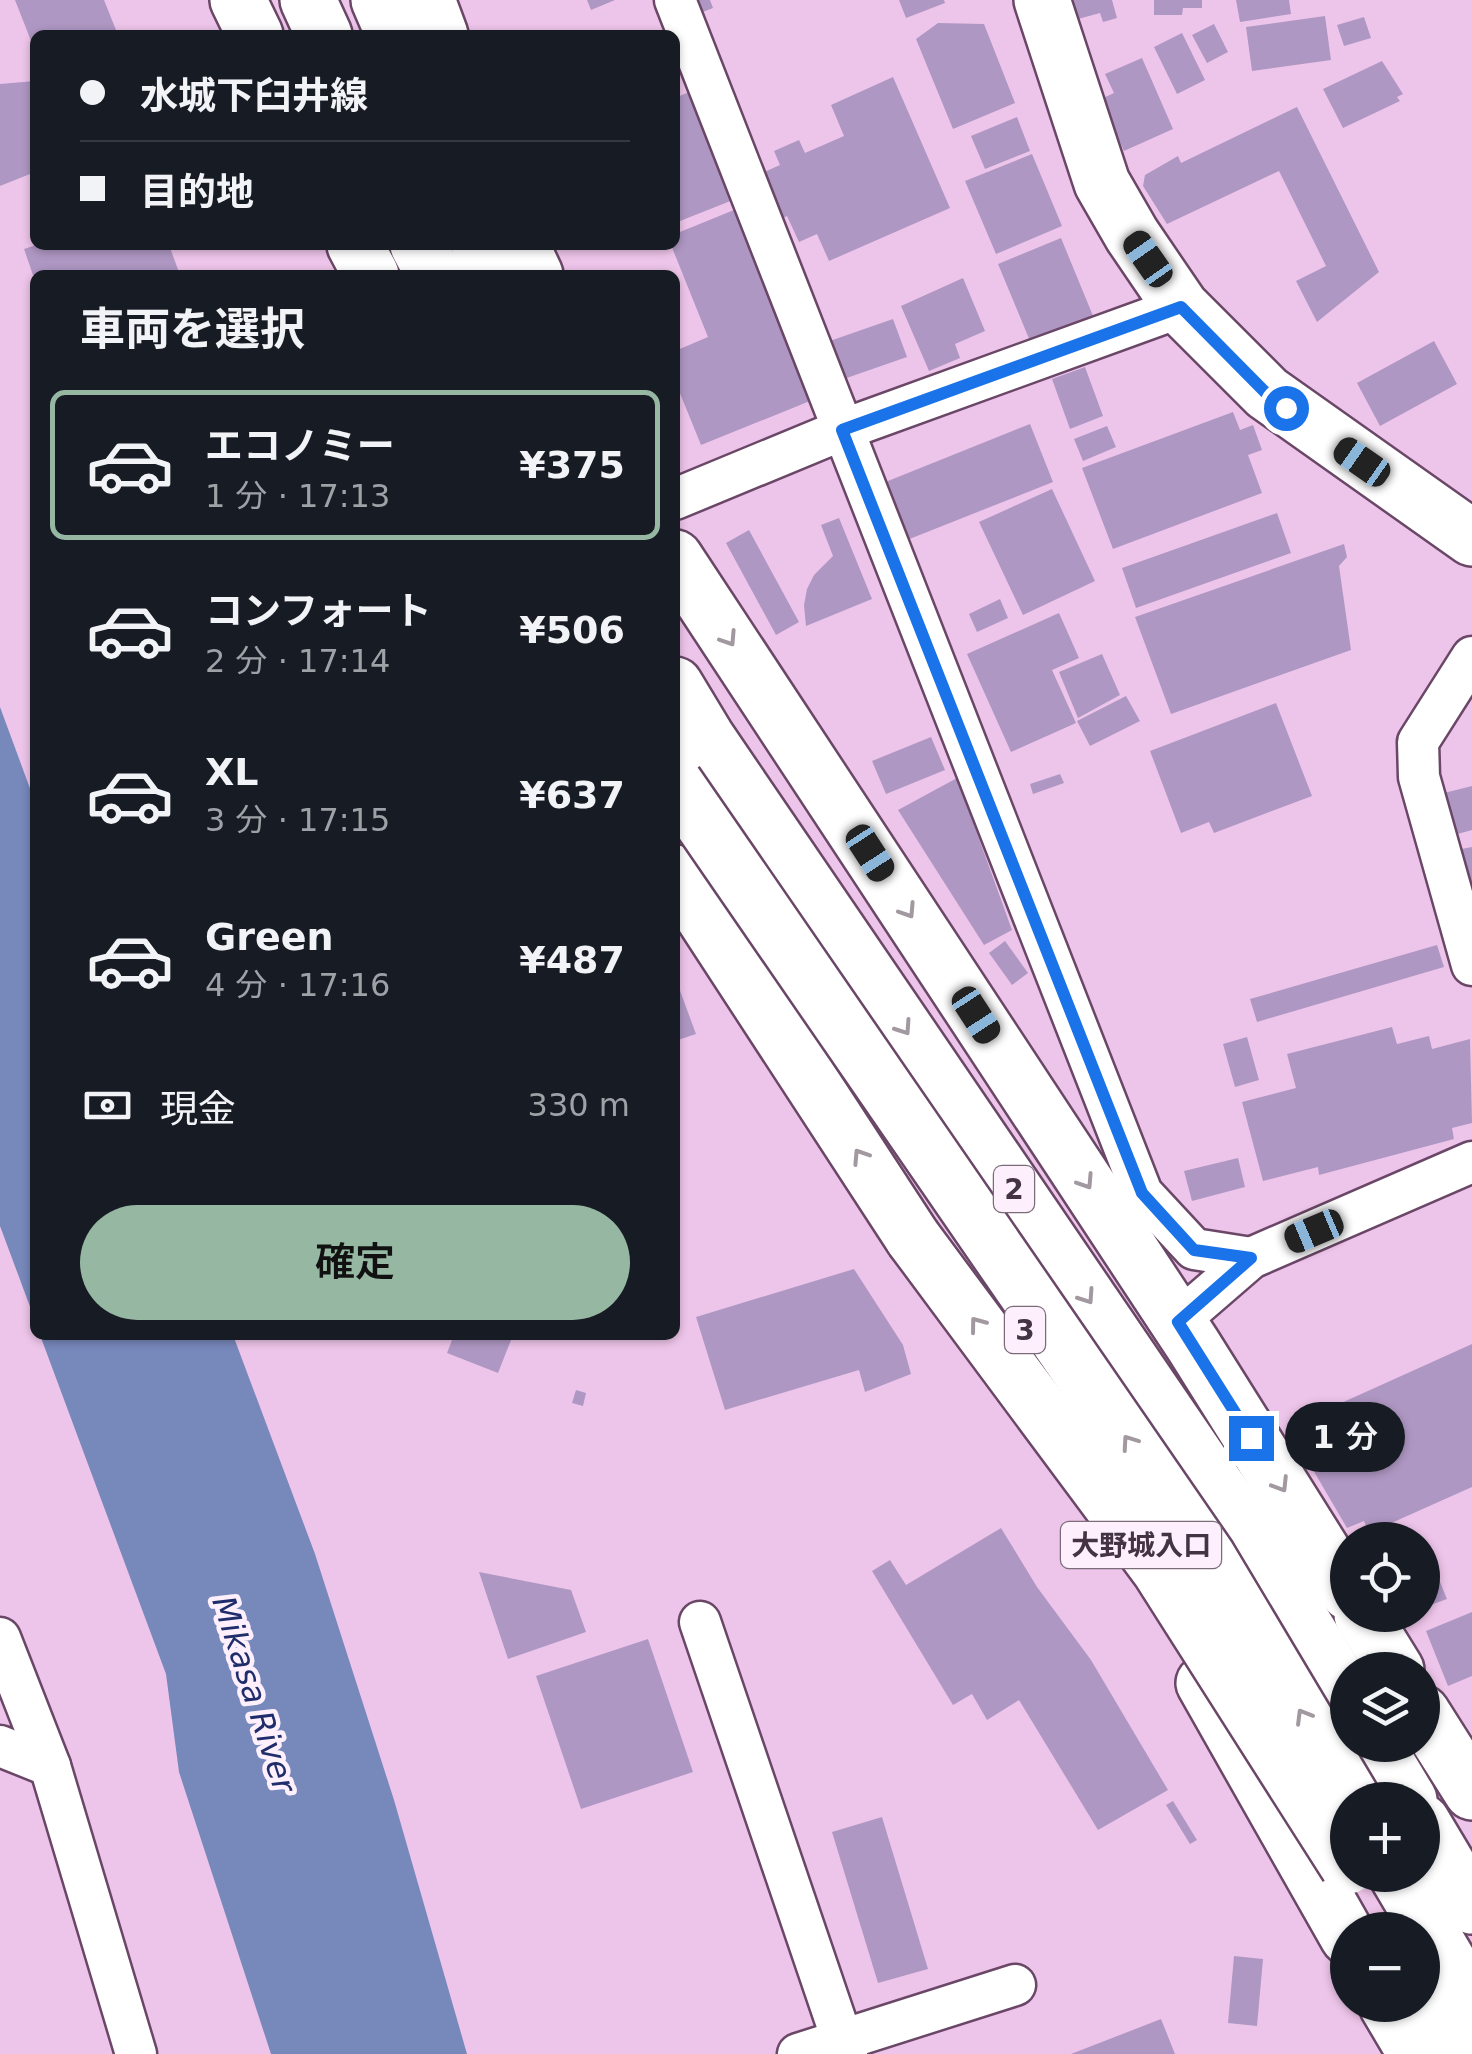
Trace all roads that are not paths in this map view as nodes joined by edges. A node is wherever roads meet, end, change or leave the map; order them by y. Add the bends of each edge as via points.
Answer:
1 (238, 0) edge
2 (259, 0) edge
3 (308, 0) edge
4 (379, 0) edge
5 (427, 0) edge
6 (675, 0) edge
7 (1042, 0) edge
8 (253, 30) edge
9 (270, 30) edge
10 (322, 30) edge
11 (392, 30) edge
12 (438, 30) edge
13 (1181, 307) junction
14 (842, 430) junction
15 (680, 496) edge
16 (1472, 538) edge
17 (680, 566) edge
18 (1472, 657) edge
19 (680, 693) edge
20 (680, 746) edge
21 (680, 789) edge
22 (680, 881) edge
23 (1472, 965) edge
24 (1472, 1162) edge
25 (1251, 1258) junction
26 (1178, 1322) junction
27 (1330, 1563) edge
28 (700, 1622) dead end
29 (0, 1638) edge
30 (1330, 1667) edge
31 (1440, 1741) edge
32 (0, 1746) edge
33 (50, 1766) junction
34 (1342, 1782) edge
35 (1472, 1792) edge
36 (1330, 1838) edge
37 (1440, 1852) edge
38 (1407, 1892) edge
39 (1472, 1906) edge
40 (1333, 1912) edge
41 (1015, 1985) dead end
42 (1472, 2002) edge
43 (1440, 2018) edge
44 (1397, 2022) edge
45 (844, 2047) edge
46 (136, 2054) edge
47 (798, 2054) edge
48 (1416, 2054) edge
49 (1462, 2054) edge

1 - 8 main road
2 - 9 main road
3 - 10 main road
4 - 11 main road
5 - 12 main road
6 - 14 street
7 - 13 main road via 1102,183
13 - 14 street
13 - 16 main road via 1266,393
14 - 15 street
14 - 25 street via 1142,1193 1194,1250
17 -> 26 main road
18 - 23 street via 1418,742 1419,778
19 -> 30 main road, 2 via 1250,1535
20 - 40 main road, 3 via 900,1091 1195,1668
34 -> 21 main road, 2, bridge via 1208,1557
36 -> 22 main road, 大野城入口, bridge via 1159,1568 913,1238
24 - 25 street
25 - 26 street
26 -> 27 main road
28 - 45 street
29 - 33 street
31 - 35 main road
32 - 33 street
33 - 46 street
37 - 39 main road
38 - 42 main road
41 - 45 street
43 - 49 main road
44 - 48 main road
45 - 47 street

